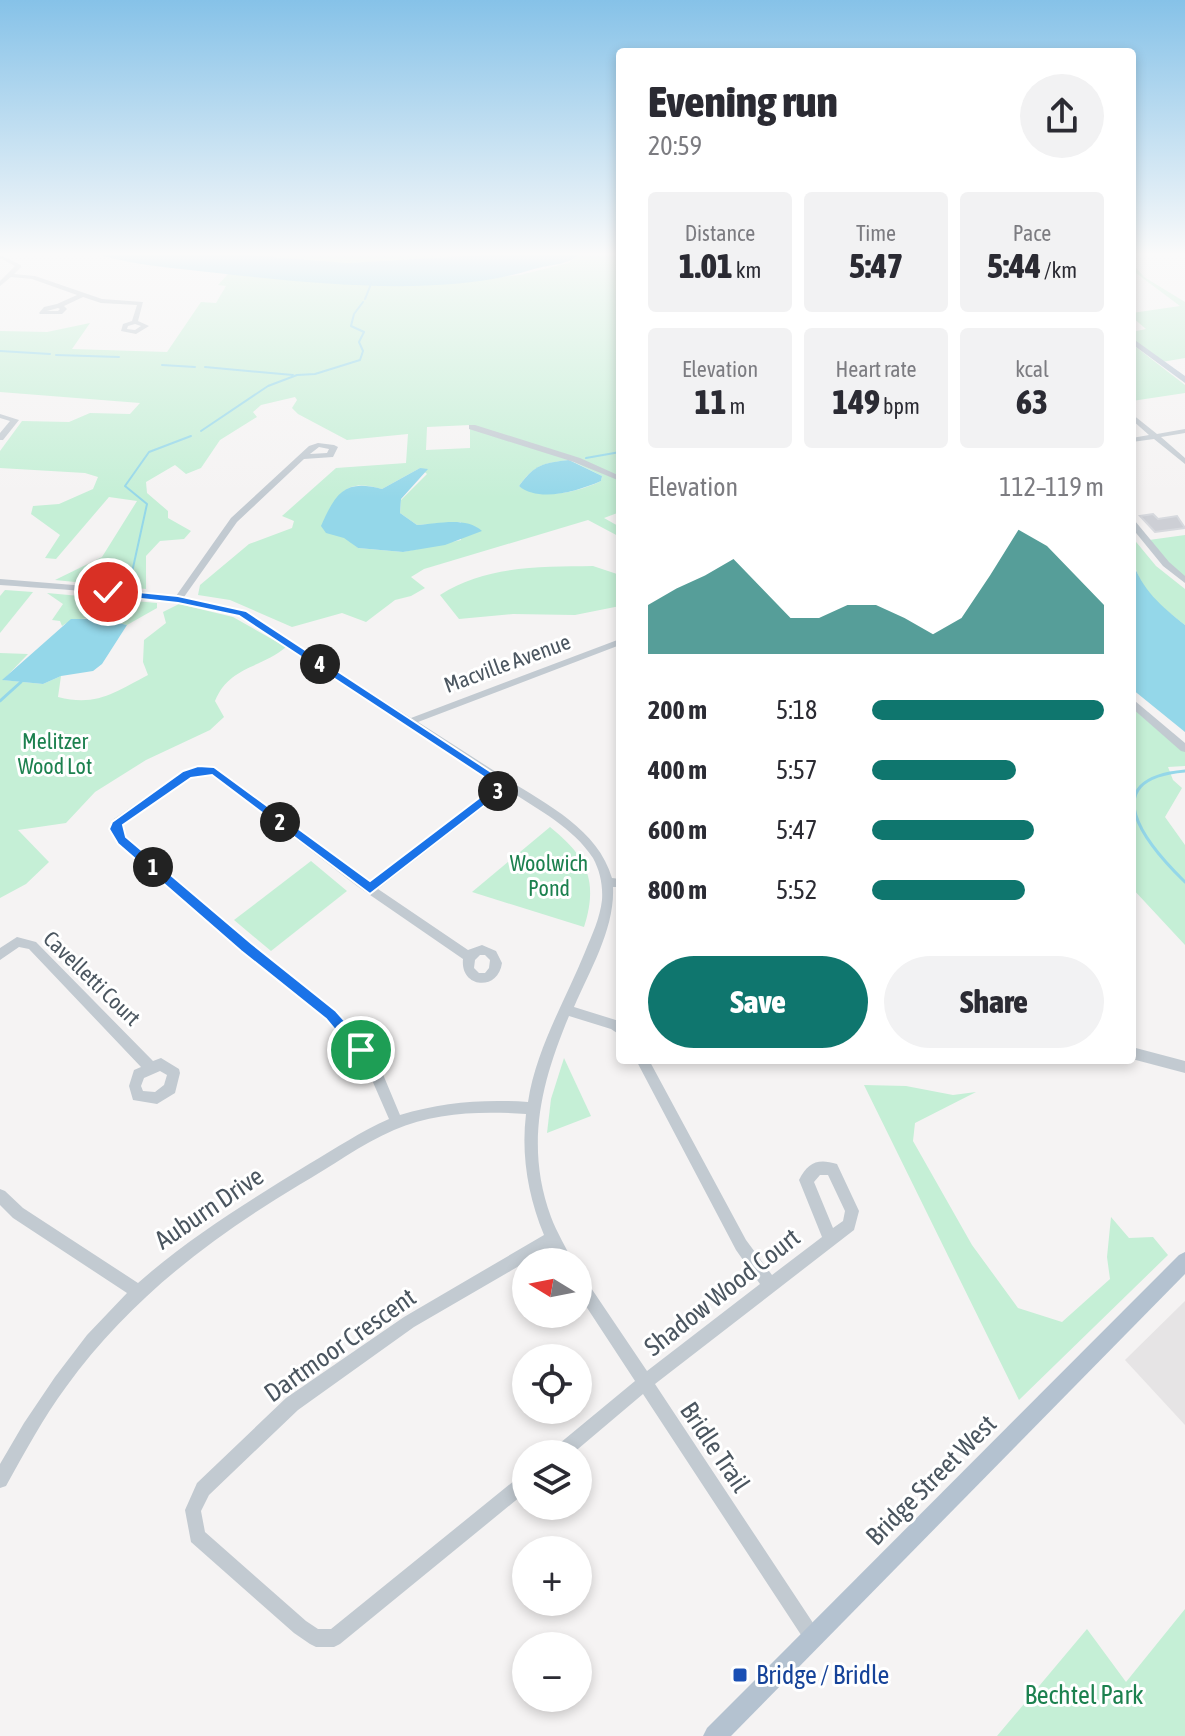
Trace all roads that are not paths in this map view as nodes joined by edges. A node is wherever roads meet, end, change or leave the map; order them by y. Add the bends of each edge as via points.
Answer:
1 (1136, 343) edge
2 (1185, 380) edge
3 (0, 416) edge
4 (1136, 419) edge
5 (472, 427) dead end
6 (1185, 431) edge
7 (1155, 436) junction
8 (0, 438) edge
9 (1136, 439) edge
10 (304, 457) dead end
11 (1185, 462) edge
12 (616, 477) edge
13 (1136, 528) edge
14 (1185, 580) edge
15 (0, 582) edge
16 (178, 599) junction
17 (616, 644) edge
18 (1136, 706) edge
19 (409, 722) junction
20 (1185, 748) edge
21 (505, 785) junction
22 (614, 883) edge
23 (370, 889) junction
24 (0, 955) edge
25 (469, 957) dead end
26 (567, 1010) junction
27 (616, 1026) edge
28 (1136, 1054) edge
29 (644, 1064) edge
30 (150, 1067) dead end
31 (1185, 1067) edge
32 (532, 1108) junction
33 (397, 1122) junction
34 (0, 1196) edge
35 (830, 1238) junction
36 (551, 1239) junction
37 (557, 1248) edge
38 (1185, 1261) edge
39 (770, 1285) junction
40 (137, 1291) junction
41 (592, 1303) edge
42 (644, 1383) junction
43 (577, 1440) edge
44 (0, 1480) edge
45 (512, 1493) edge
46 (813, 1639) junction
47 (715, 1736) edge

1 - 2 main road
3 - 8 street via 15,420
4 - 7 street
5 - 12 street
6 - 7 street
7 - 9 street
7 - 11 street
10 - 16 street via 234,520
13 - 14 street
15 - 16 street
16 - 19 street via 243,614
17 - 19 street, Macville Avenue
18 - 20 street
19 - 21 street
21 - 22 street via 576,831
21 - 23 street
22 - 26 street
23 - 25 street
23 - 33 street via 207,769 187,774 126,815 115,829 198,906 331,1015 361,1050
24 - 30 street, Cavelletti Court via 17,942 32,945
26 - 27 street
26 - 32 street
28 - 31 street
29 - 39 street via 741,1245
32 - 33 street, Auburn Drive via 465,1107
32 - 36 street via 537,1195
33 - 40 street, Auburn Drive via 238,1212
34 - 40 street
35 - 35 street, Shadow Wood Court via 849,1225 852,1211 832,1169 817,1168 806,1180
35 - 39 street, Shadow Wood Court
36 - 37 street
36 - 45 street, Dartmoor Crescent via 409,1322 292,1404 203,1489 193,1510 197,1536 300,1627 316,1638 334,1638
38 - 46 main road, Bridge Street West
39 - 42 street, Shadow Wood Court
40 - 44 street, Auburn Drive via 50,1392
41 - 42 street, Bridle Trail
42 - 43 street
42 - 46 street, Bridle Trail
46 - 47 main road, Bridge Street West

